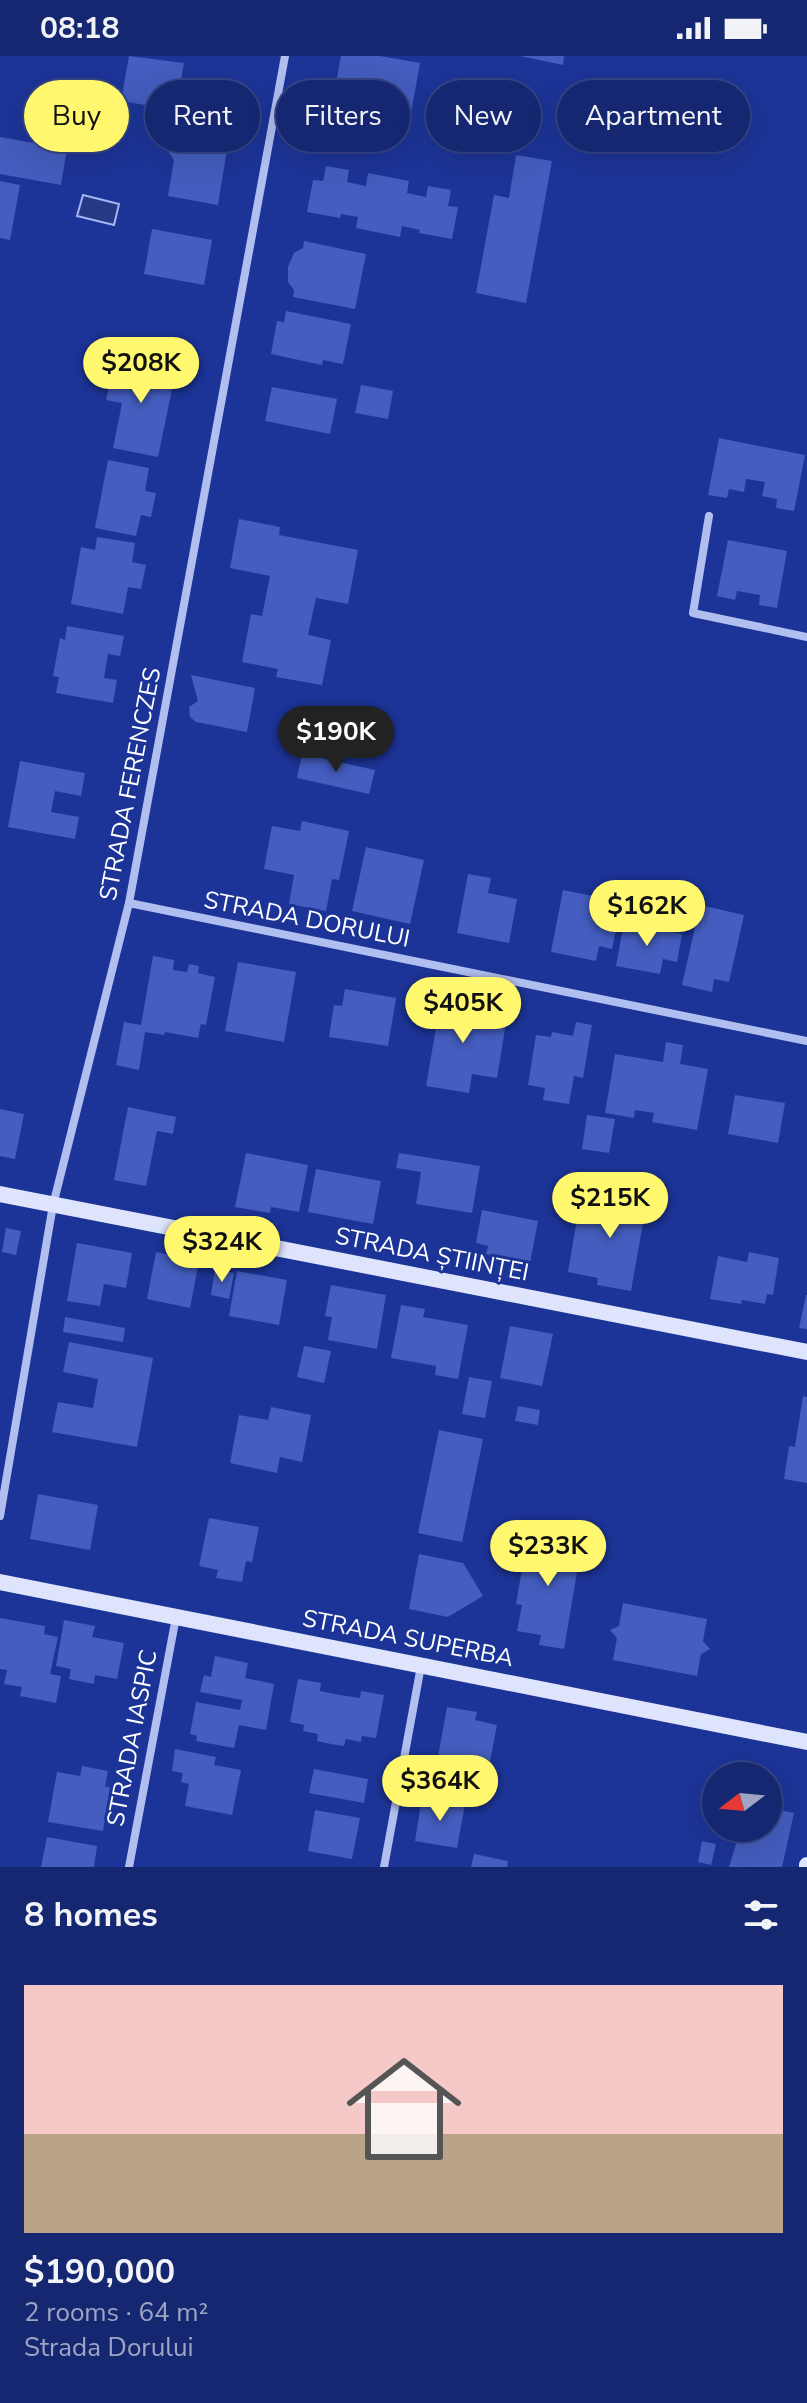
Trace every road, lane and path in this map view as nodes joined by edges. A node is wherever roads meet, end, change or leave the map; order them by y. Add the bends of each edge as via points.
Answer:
1 (285, 56) edge
2 (709, 516) dead end
3 (807, 637) edge
4 (129, 903) junction
5 (807, 1041) edge
6 (0, 1194) edge
7 (53, 1205) junction
8 (807, 1352) edge
9 (0, 1516) edge
10 (0, 1582) edge
11 (176, 1617) junction
12 (421, 1665) junction
13 (807, 1742) edge
14 (129, 1867) edge
15 (384, 1867) edge

1 - 4 street, STRADA FERENCZES
2 - 3 street via 693,613
4 - 5 street, STRADA DORULUI
4 - 7 street, STRADA FERENCZES
6 - 7 street, STRADA ȘTIINȚEI
7 - 8 street, STRADA ȘTIINȚEI
7 - 9 street, STRADA FERENCZES
10 - 11 street, STRADA SUPERBA
11 - 12 street, STRADA SUPERBA
11 - 14 street, STRADA IASPIC
12 - 13 street, STRADA SUPERBA
12 - 15 street

